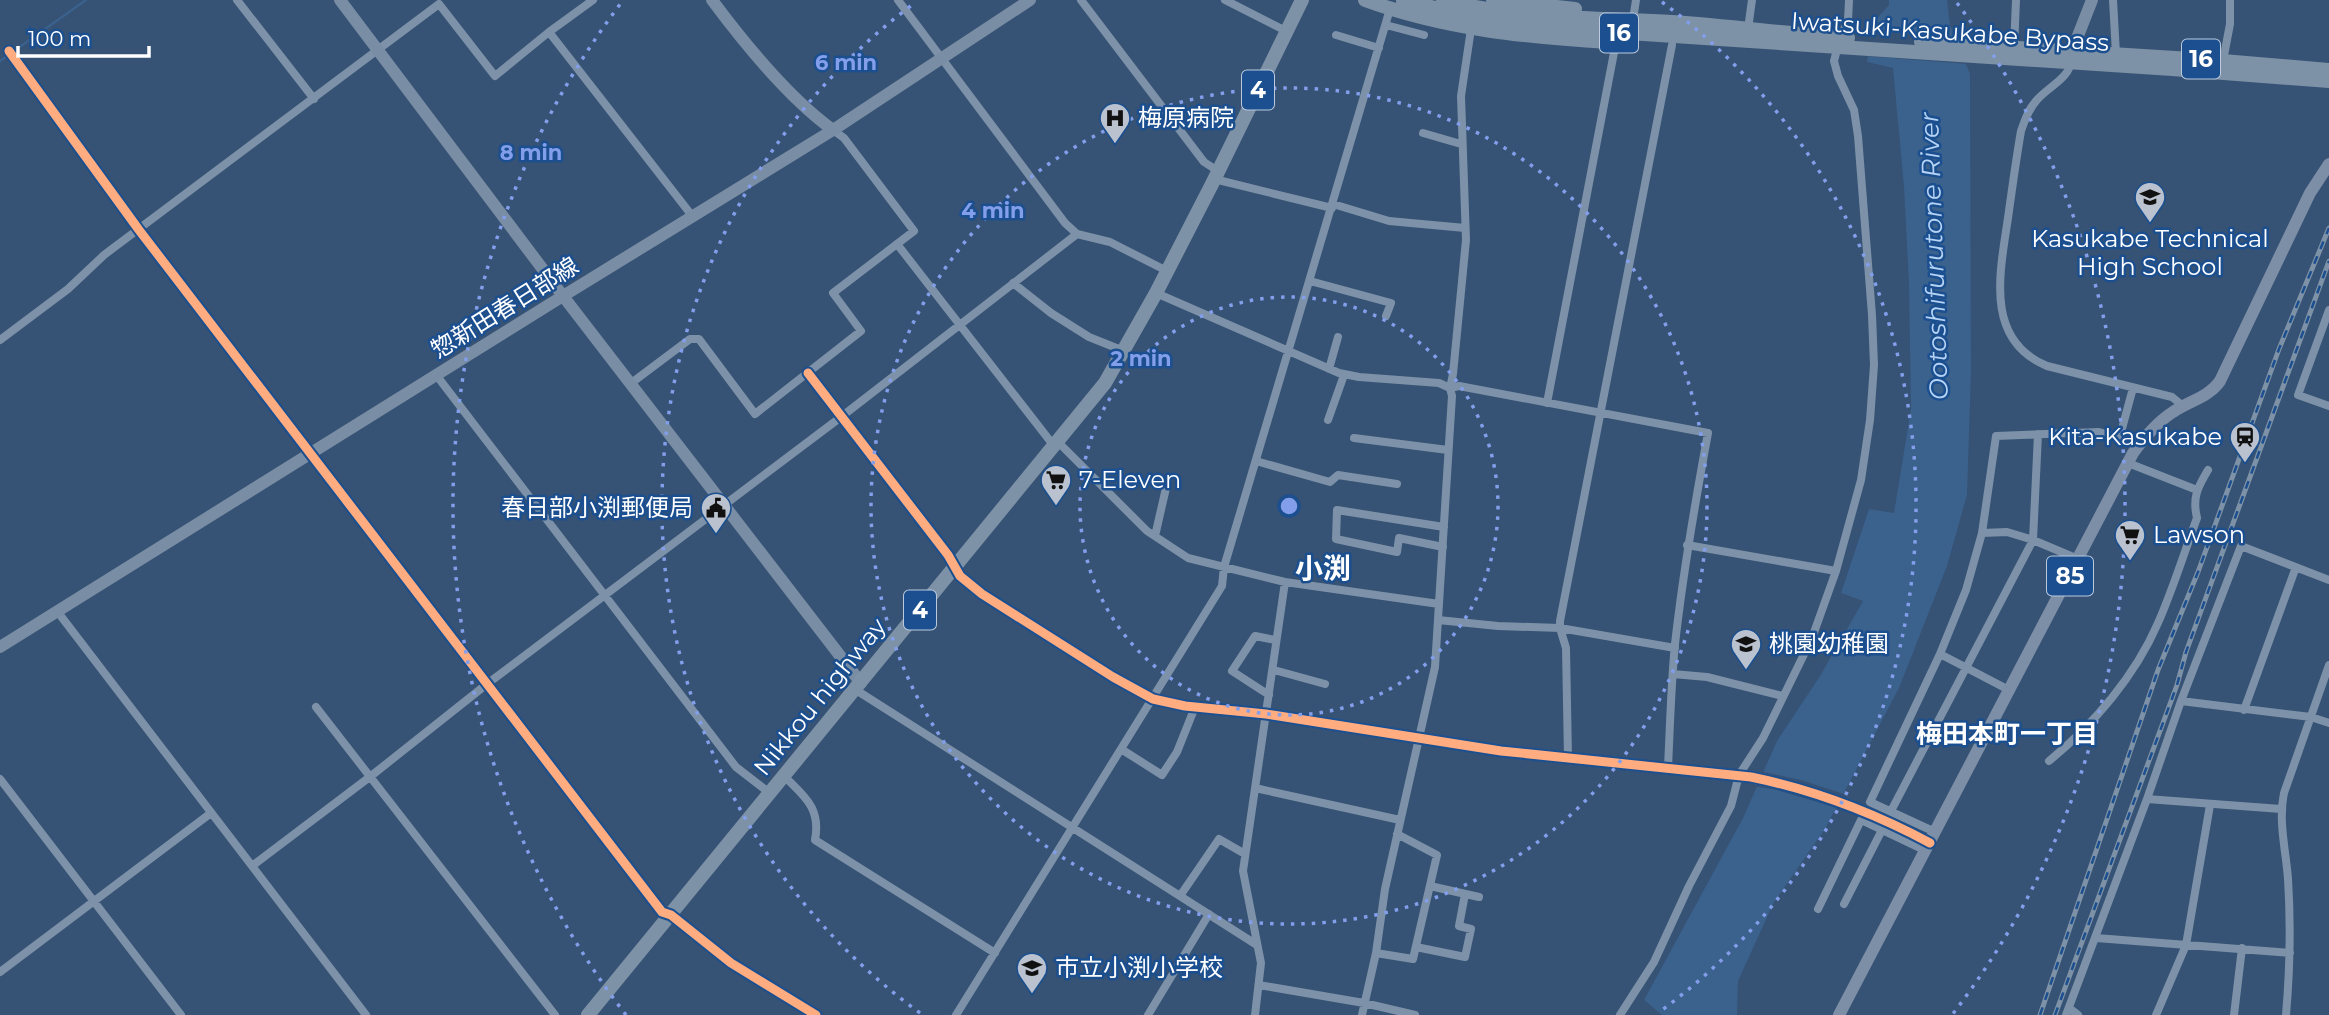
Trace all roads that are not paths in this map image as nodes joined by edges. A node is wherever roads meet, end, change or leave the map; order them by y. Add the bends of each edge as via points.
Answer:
1 (237, 0) edge
2 (340, 0) edge
3 (593, 0) edge
4 (712, 0) edge
5 (898, 0) edge
6 (1030, 0) edge
7 (1081, 0) edge
8 (1225, 0) edge
9 (1302, 0) edge
10 (1365, 0) edge
11 (1377, 0) edge
12 (1443, 0) edge
13 (1493, 0) edge
14 (1752, 0) edge
15 (1849, 0) edge
16 (2016, 0) edge
17 (2092, 0) edge
18 (2113, 0) edge
19 (2230, 0) edge
20 (1552, 3) edge
21 (1396, 5) edge
22 (1635, 7) edge
23 (1674, 22) junction
24 (1386, 25) junction
25 (1471, 29) junction
26 (1286, 31) junction
27 (549, 32) junction
28 (1336, 34) dead end
29 (1424, 35) dead end
30 (1748, 35) junction
31 (1616, 42) junction
32 (1839, 42) junction
33 (1672, 45) junction
34 (1379, 48) junction
35 (2014, 48) junction
36 (378, 50) junction
37 (1971, 50) junction
38 (11, 54) dead end
39 (2116, 54) junction
40 (2072, 57) junction
41 (943, 58) junction
42 (2223, 61) junction
43 (2329, 70) edge
44 (2329, 81) edge
45 (314, 99) junction
46 (833, 130) junction
47 (1423, 133) dead end
48 (1461, 144) junction
49 (2329, 164) edge
50 (1216, 175) junction
51 (1332, 206) junction
52 (693, 217) junction
53 (1465, 228) junction
54 (139, 230) junction
55 (1077, 234) junction
56 (897, 244) junction
57 (1167, 271) junction
58 (1310, 281) junction
59 (1013, 283) junction
60 (1156, 293) junction
61 (563, 296) junction
62 (2329, 310) edge
63 (1386, 316) dead end
64 (958, 325) junction
65 (1338, 337) dead end
66 (0, 340) edge
67 (1124, 351) junction
68 (1289, 352) junction
69 (1329, 369) junction
70 (808, 373) junction
71 (1344, 375) junction
72 (437, 376) junction
73 (630, 384) junction
74 (1450, 388) junction
75 (2133, 388) junction
76 (1547, 403) junction
77 (2183, 406) junction
78 (2329, 406) edge
79 (1600, 411) junction
80 (841, 417) junction
81 (1328, 420) dead end
82 (2038, 434) junction
83 (2120, 436) junction
84 (1354, 438) dead end
85 (1056, 444) junction
86 (2140, 444) junction
87 (1448, 450) junction
88 (310, 454) junction
89 (1256, 461) junction
90 (2128, 463) junction
91 (2208, 470) dead end
92 (1397, 484) dead end
93 (1166, 488) dead end
94 (2197, 490) junction
95 (724, 506) junction
96 (1444, 527) junction
97 (1982, 533) junction
98 (1155, 536) junction
99 (2033, 540) junction
100 (1687, 545) junction
101 (1443, 547) junction
102 (2078, 559) junction
103 (1224, 567) junction
104 (2296, 567) junction
105 (954, 568) junction
106 (1836, 571) junction
107 (2329, 580) edge
108 (1285, 582) junction
109 (604, 596) junction
110 (1439, 604) junction
111 (57, 611) junction
112 (1438, 620) junction
113 (1560, 628) junction
114 (1275, 640) junction
115 (0, 647) edge
116 (1675, 648) junction
117 (1940, 654) junction
118 (2329, 665) edge
119 (1966, 667) junction
120 (1274, 670) junction
121 (1673, 674) junction
122 (487, 684) junction
123 (1325, 684) dead end
124 (859, 687) junction
125 (2009, 690) junction
126 (1269, 695) junction
127 (1783, 696) junction
128 (1153, 698) junction
129 (2181, 701) junction
130 (316, 707) dead end
131 (1195, 707) junction
132 (2244, 709) junction
133 (1266, 714) junction
134 (2311, 717) junction
135 (2329, 723) edge
136 (1418, 738) junction
137 (1121, 749) junction
138 (1568, 758) junction
139 (2049, 761) dead end
140 (1668, 767) junction
141 (371, 776) junction
142 (1745, 776) junction
143 (785, 777) junction
144 (0, 779) edge
145 (1255, 788) junction
146 (771, 794) junction
147 (2147, 799) junction
148 (2210, 805) junction
149 (2281, 809) junction
150 (1891, 811) junction
151 (211, 813) junction
152 (1400, 820) junction
153 (1071, 827) junction
154 (1882, 830) junction
155 (1397, 834) junction
156 (1930, 842) junction
157 (1245, 854) junction
158 (252, 866) junction
159 (1430, 886) junction
160 (1465, 894) junction
161 (1180, 896) junction
162 (1479, 897) dead end
163 (94, 902) junction
164 (1844, 904) dead end
165 (1818, 909) dead end
166 (1209, 914) junction
167 (671, 915) junction
168 (2096, 937) junction
169 (1257, 945) junction
170 (2186, 945) junction
171 (1416, 947) junction
172 (2242, 948) junction
173 (995, 953) junction
174 (1376, 953) junction
175 (2290, 953) junction
176 (0, 972) edge
177 (1259, 985) junction
178 (1364, 1003) junction
179 (2067, 1011) edge
180 (181, 1015) edge
181 (366, 1015) edge
182 (555, 1015) edge
183 (588, 1015) edge
184 (816, 1015) edge
185 (956, 1015) edge
186 (1148, 1015) edge
187 (1255, 1015) edge
188 (1362, 1015) edge
189 (1415, 1015) edge
190 (1620, 1015) edge
191 (1839, 1015) edge
192 (2078, 1015) edge
193 (2156, 1015) edge
194 (2234, 1015) edge
195 (2286, 1015) edge

1 - 45 street
2 - 36 street
3 - 27 street
4 - 46 street via 804,107
5 - 41 street
6 - 41 street, 惣新田春日部線
7 - 50 street
8 - 26 street
9 - 26 highway, Nikkou highway / 4
10 - 21 highway, 16
11 - 21 highway, 16
12 - 23 highway, Iwatsuki-Kasukabe Bypass / 16 via 1546,16
13 - 20 highway, 16
14 - 30 street
15 - 32 street
16 - 35 street
17 - 40 street
18 - 39 street
19 - 42 street
20 - 22 highway, 16
21 - 24 street
21 - 25 highway, 16
21 - 30 highway, Iwatsuki-Kasukabe Bypass / 16 via 1500,22
22 - 23 highway, 16
23 - 30 highway, Iwatsuki-Kasukabe Bypass / 16
24 - 29 street
24 - 34 street
25 - 31 highway, 16
25 - 48 street via 1461,96
26 - 50 highway, Nikkou highway / 4
27 - 36 street via 495,76 439,4
27 - 52 street
28 - 34 street
30 - 32 highway, Iwatsuki-Kasukabe Bypass / 16
30 - 33 highway, 16
31 - 33 highway, 16
31 - 76 street
32 - 37 highway, Iwatsuki-Kasukabe Bypass / 16
32 - 106 street via 1833,61 1854,110 1858,136 1874,365 1861,480
33 - 79 street
34 - 51 street
35 - 37 highway, Iwatsuki-Kasukabe Bypass / 16
35 - 40 highway, Iwatsuki-Kasukabe Bypass / 16
36 - 45 street
36 - 61 street
37 - 40 highway, Iwatsuki-Kasukabe Bypass / 16
38 - 54 street
39 - 40 highway, Iwatsuki-Kasukabe Bypass / 16
39 - 42 highway, Iwatsuki-Kasukabe Bypass / 16
40 - 44 highway, Iwatsuki-Kasukabe Bypass / 16
40 - 75 street via 2066,75 2028,111 2021,131 1998,284 2002,313 2015,343 2035,361
41 - 46 street, 惣新田春日部線
41 - 55 street
42 - 43 highway, Iwatsuki-Kasukabe Bypass / 16
45 - 54 street
46 - 52 street, 惣新田春日部線
46 - 56 street via 844,138 914,231
47 - 48 street
48 - 53 street
49 - 77 main road, 85 via 2309,193 2220,381 2209,393
50 - 51 street
50 - 57 highway, Nikkou highway / 4
51 - 53 street via 1388,221
51 - 58 street
52 - 61 street, 惣新田春日部線
53 - 74 street
54 - 66 street
54 - 88 street
55 - 57 street via 1110,242
55 - 59 street
56 - 64 street
56 - 70 street via 833,293 862,331
57 - 60 highway, Nikkou highway / 4
58 - 63 street via 1391,303
58 - 68 street
59 - 64 street
59 - 67 street via 1089,337
60 - 67 highway, Nikkou highway / 4
60 - 68 street
61 - 72 street, 惣新田春日部線
61 - 73 street
62 - 78 street via 2298,395
64 - 80 street
64 - 85 street
65 - 69 street
67 - 85 highway, Nikkou highway / 4 via 1105,383
68 - 69 street
68 - 89 street
69 - 71 street
70 - 73 street via 755,414 699,340 690,339
70 - 80 street
71 - 74 street via 1439,383
71 - 81 street
72 - 88 street, 惣新田春日部線
72 - 109 street
73 - 95 street
74 - 76 street
74 - 87 street
75 - 77 street via 2172,397
75 - 83 street
76 - 79 street
77 - 86 main road, 85 via 2164,418
79 - 100 street via 1708,433
79 - 113 street
80 - 95 street
80 - 105 street
82 - 83 street
82 - 97 street via 1996,436
82 - 99 street
83 - 86 street
84 - 87 street
85 - 98 street
85 - 105 highway, Nikkou highway / 4
86 - 90 main road, 85
87 - 96 street
88 - 111 street, 惣新田春日部線
88 - 122 street
89 - 92 street via 1330,482 1338,475
89 - 103 street
90 - 94 street
90 - 102 main road, 85
91 - 94 street
93 - 98 street
94 - 139 street via 2197,518 2146,648 2122,685
95 - 109 street
95 - 124 street
96 - 101 street
96 - 101 street via 1337,510 1336,539 1397,552 1399,538
97 - 99 street via 2007,532
97 - 117 street via 1966,590
98 - 103 street via 1188,558
99 - 102 street
99 - 119 street
100 - 106 street
100 - 116 street
101 - 110 street
102 - 125 main road, 85
103 - 108 street
103 - 128 street via 1222,586
104 - 107 street
104 - 129 street via 2241,546
104 - 132 street
105 - 124 highway, Nikkou highway / 4
105 - 128 street via 982,594
106 - 127 street via 1812,638
108 - 110 street
108 - 114 street
109 - 122 street
109 - 146 street via 736,767
110 - 112 street
111 - 115 street, 惣新田春日部線
111 - 151 street
112 - 113 street
112 - 136 street via 1435,667
113 - 116 street
113 - 138 street via 1566,648
114 - 120 street
114 - 126 street via 1255,636 1232,671
116 - 121 street
117 - 119 street
117 - 150 street via 1870,802
118 - 134 street
119 - 125 street
119 - 150 street
120 - 123 street
120 - 126 street
121 - 127 street via 1707,677
121 - 140 street
122 - 141 street
122 - 167 street via 663,912
124 - 143 highway, Nikkou highway / 4
124 - 153 street
125 - 156 main road, 85
126 - 133 street
127 - 142 street
128 - 131 street
128 - 137 street
129 - 132 street
129 - 147 street
130 - 141 street
131 - 133 street
131 - 137 street via 1177,752 1161,775
132 - 134 street
133 - 136 street
133 - 145 street
134 - 135 street
134 - 149 street
136 - 138 street
136 - 152 street
137 - 153 street
138 - 140 street
140 - 142 street
141 - 158 street
141 - 182 street
142 - 156 street via 1838,800
142 - 190 street via 1654,961
143 - 146 highway, Nikkou highway / 4
143 - 173 street via 812,804 815,840
144 - 163 street
145 - 152 street
145 - 157 street
146 - 167 highway, Nikkou highway / 4
147 - 148 street
147 - 168 street
148 - 149 street
148 - 170 street
149 - 175 street
150 - 156 street
151 - 158 street
151 - 163 street
152 - 155 street
153 - 161 street
153 - 173 street
154 - 156 street
154 - 164 street
154 - 165 street via 1861,820
155 - 159 street via 1437,855
155 - 174 street
156 - 191 main road, 85
157 - 161 street via 1219,839
157 - 169 street via 1243,871
158 - 181 street
159 - 160 street
159 - 171 street
160 - 162 street
160 - 171 street via 1459,926 1471,929 1465,957
161 - 166 street
163 - 176 street
163 - 180 street
166 - 169 street
166 - 186 street
167 - 183 highway, Nikkou highway / 4
167 - 184 street via 731,962
168 - 170 street
168 - 179 street
169 - 177 street
170 - 172 street
170 - 193 street
171 - 174 street via 1413,959
172 - 175 street
172 - 194 street
173 - 185 street
174 - 178 street
175 - 195 street
177 - 178 street
177 - 187 street
178 - 188 street
178 - 189 street
179 - 192 street

